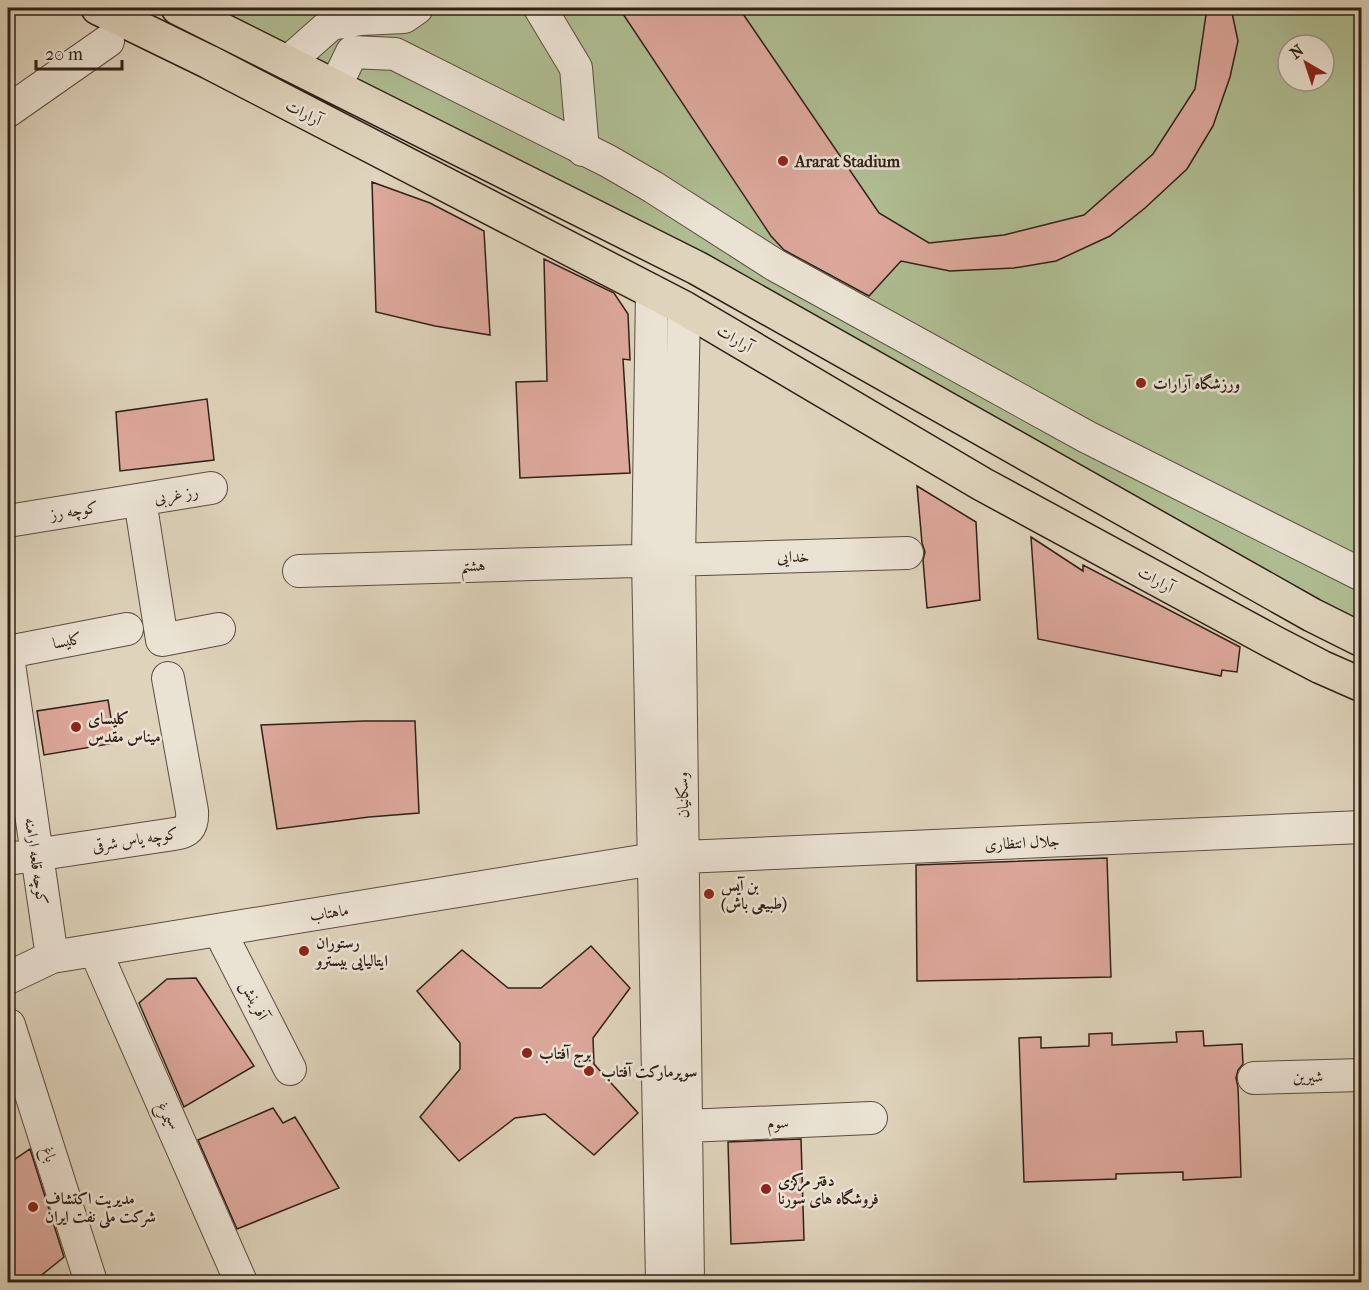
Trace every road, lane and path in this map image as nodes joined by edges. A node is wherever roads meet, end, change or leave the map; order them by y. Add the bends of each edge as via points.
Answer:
1 (98, 8) edge
2 (178, 8) edge
3 (417, 8) edge
4 (540, 8) edge
5 (108, 41) dead end
6 (294, 65) junction
7 (336, 86) junction
8 (284, 101) junction
9 (8, 111) edge
10 (583, 150) junction
11 (664, 253) junction
12 (698, 268) junction
13 (652, 291) junction
14 (684, 308) junction
15 (211, 488) dead end
16 (140, 500) junction
17 (8, 521) edge
18 (907, 553) dead end
19 (664, 559) junction
20 (299, 571) dead end
21 (1362, 575) edge
22 (127, 629) dead end
23 (219, 629) dead end
24 (1362, 640) edge
25 (8, 652) edge
26 (8, 657) edge
27 (168, 678) dead end
28 (1362, 685) edge
29 (11, 709) edge
30 (1362, 827) edge
31 (22, 857) edge
32 (668, 858) junction
33 (219, 930) junction
34 (95, 950) junction
35 (52, 957) junction
36 (8, 978) edge
37 (9, 1025) edge
38 (290, 1069) dead end
39 (1362, 1075) edge
40 (1254, 1077) dead end
41 (871, 1118) dead end
42 (686, 1126) junction
43 (91, 1282) edge
44 (241, 1282) edge
45 (662, 1282) edge
46 (688, 1282) edge

1 - 8 main road, آرارات
2 - 6 main road
3 - 6 street via 404,17 331,24
4 - 10 street via 576,68
5 - 9 street
6 - 7 main road
6 - 8 main road
7 - 10 street via 352,52 395,54
7 - 11 main road
8 - 13 main road, آرارات
10 - 21 street via 653,187 775,265 1087,437
11 - 12 main road
11 - 13 main road
12 - 14 main road
12 - 24 main road
13 - 14 main road, آرارات
13 - 19 street
14 - 19 street
14 - 28 main road, آرارات via 982,484 1273,642
15 - 16 street, رز غربی
16 - 17 street, کوچه رز
16 - 23 street via 162,640
18 - 19 street, خدایی
19 - 20 street, هشتم
19 - 32 street
22 - 25 street, کلیسا
26 - 29 street, کوچه قلعه ارامنه
27 - 31 street, کوچه یاس شرقی via 192,811 189,828 184,833
29 - 31 street, کوچه قلعه ارامنه
30 - 32 street, جلال انتظاری
31 - 35 street, کوچه قلعه ارامنه
32 - 33 street, ماهتاب
32 - 42 street
32 - 45 street
33 - 34 street, ماهتاب
33 - 38 street, آفرینش
34 - 35 street, ماهتاب
34 - 44 street, سیمرغ
35 - 36 street, ماهتاب
37 - 43 street, باغ
39 - 40 street, شیرین
41 - 42 street, سوم
42 - 46 street

